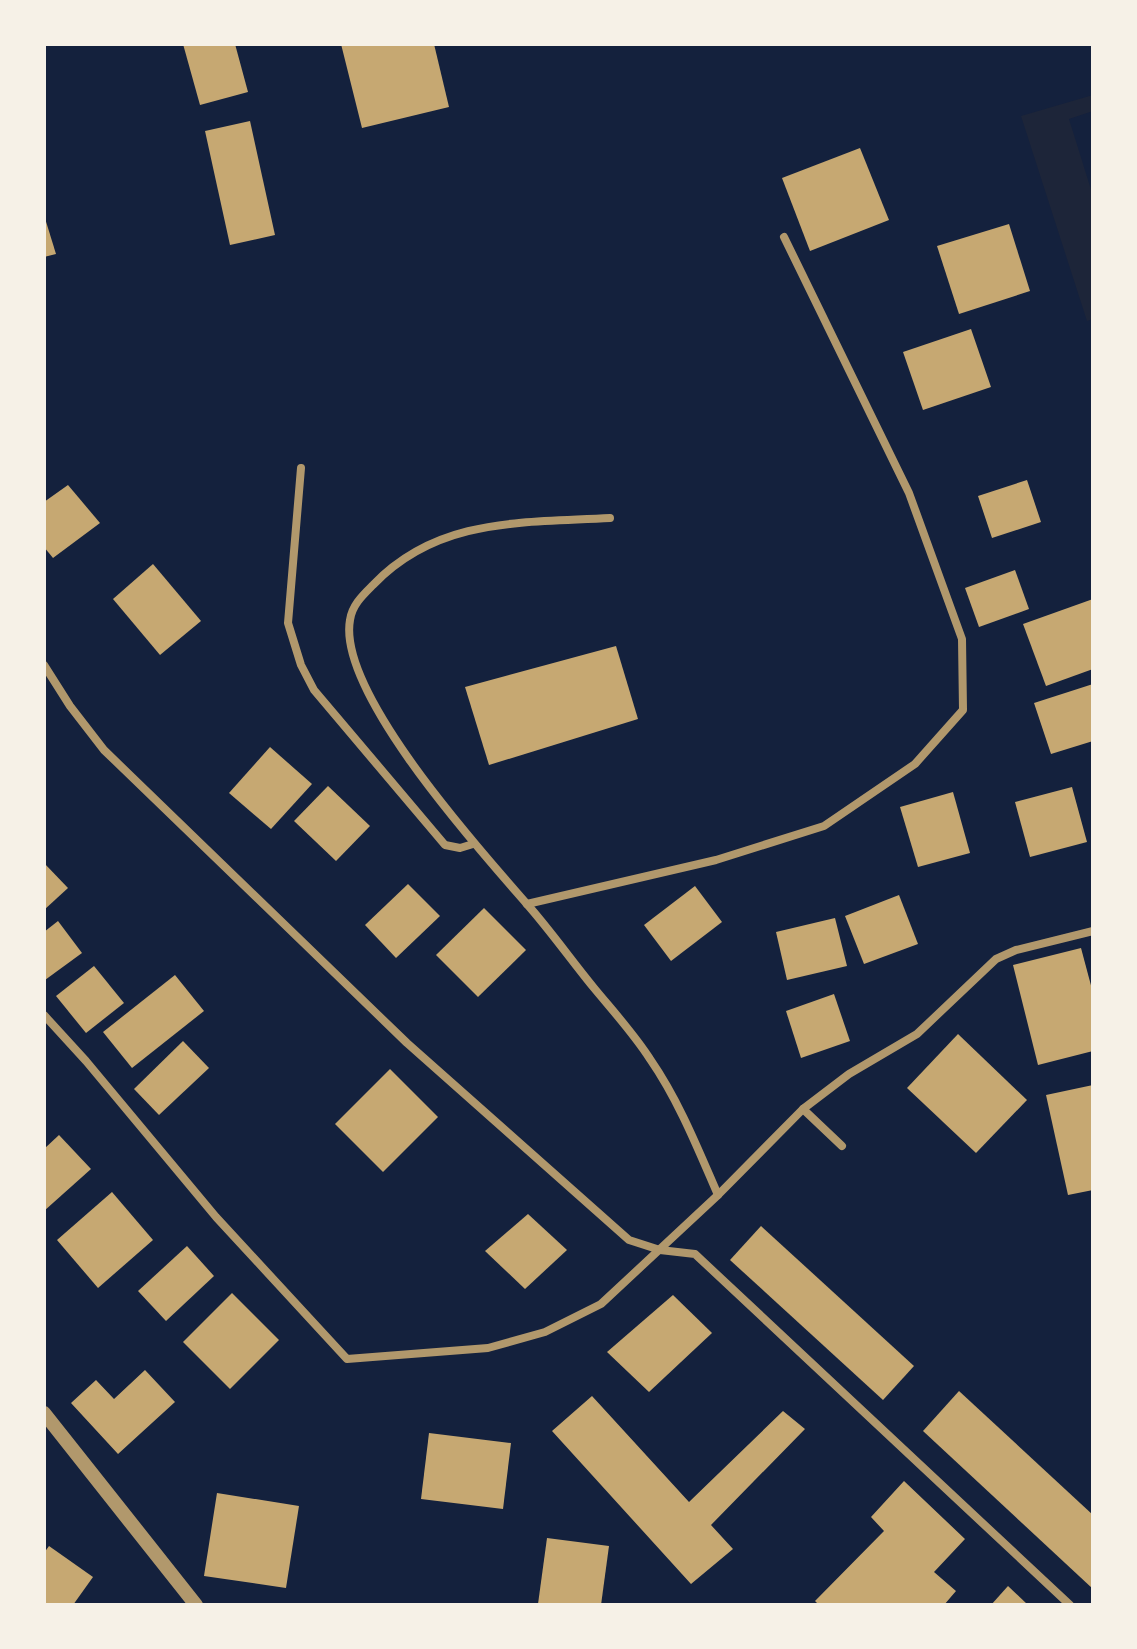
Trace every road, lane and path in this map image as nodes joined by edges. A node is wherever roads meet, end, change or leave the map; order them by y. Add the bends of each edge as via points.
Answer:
1 (784, 237) dead end
2 (301, 468) dead end
3 (610, 518) dead end
4 (44, 665) edge
5 (473, 844) junction
6 (527, 904) junction
7 (1093, 931) edge
8 (44, 1015) edge
9 (803, 1109) junction
10 (842, 1146) dead end
11 (718, 1195) junction
12 (660, 1250) junction
13 (44, 1413) edge
14 (196, 1605) edge
15 (1070, 1605) edge

1 - 6 street via 909,493 962,639 963,710 915,764 824,826 716,860
2 - 5 street via 288,623 301,665 314,690 445,845
3 - 5 street via 495,525 452,534 415,550 384,573 353,611 352,646 367,692
4 - 12 street via 104,750 396,1033 629,1240
5 - 6 street
6 - 11 street via 651,1060 688,1125
7 - 9 street via 996,959 917,1034
8 - 12 street via 216,1217 347,1359 488,1348 545,1332 601,1304
9 - 10 street
9 - 11 street
11 - 12 street
12 - 15 street via 695,1254
13 - 14 street

